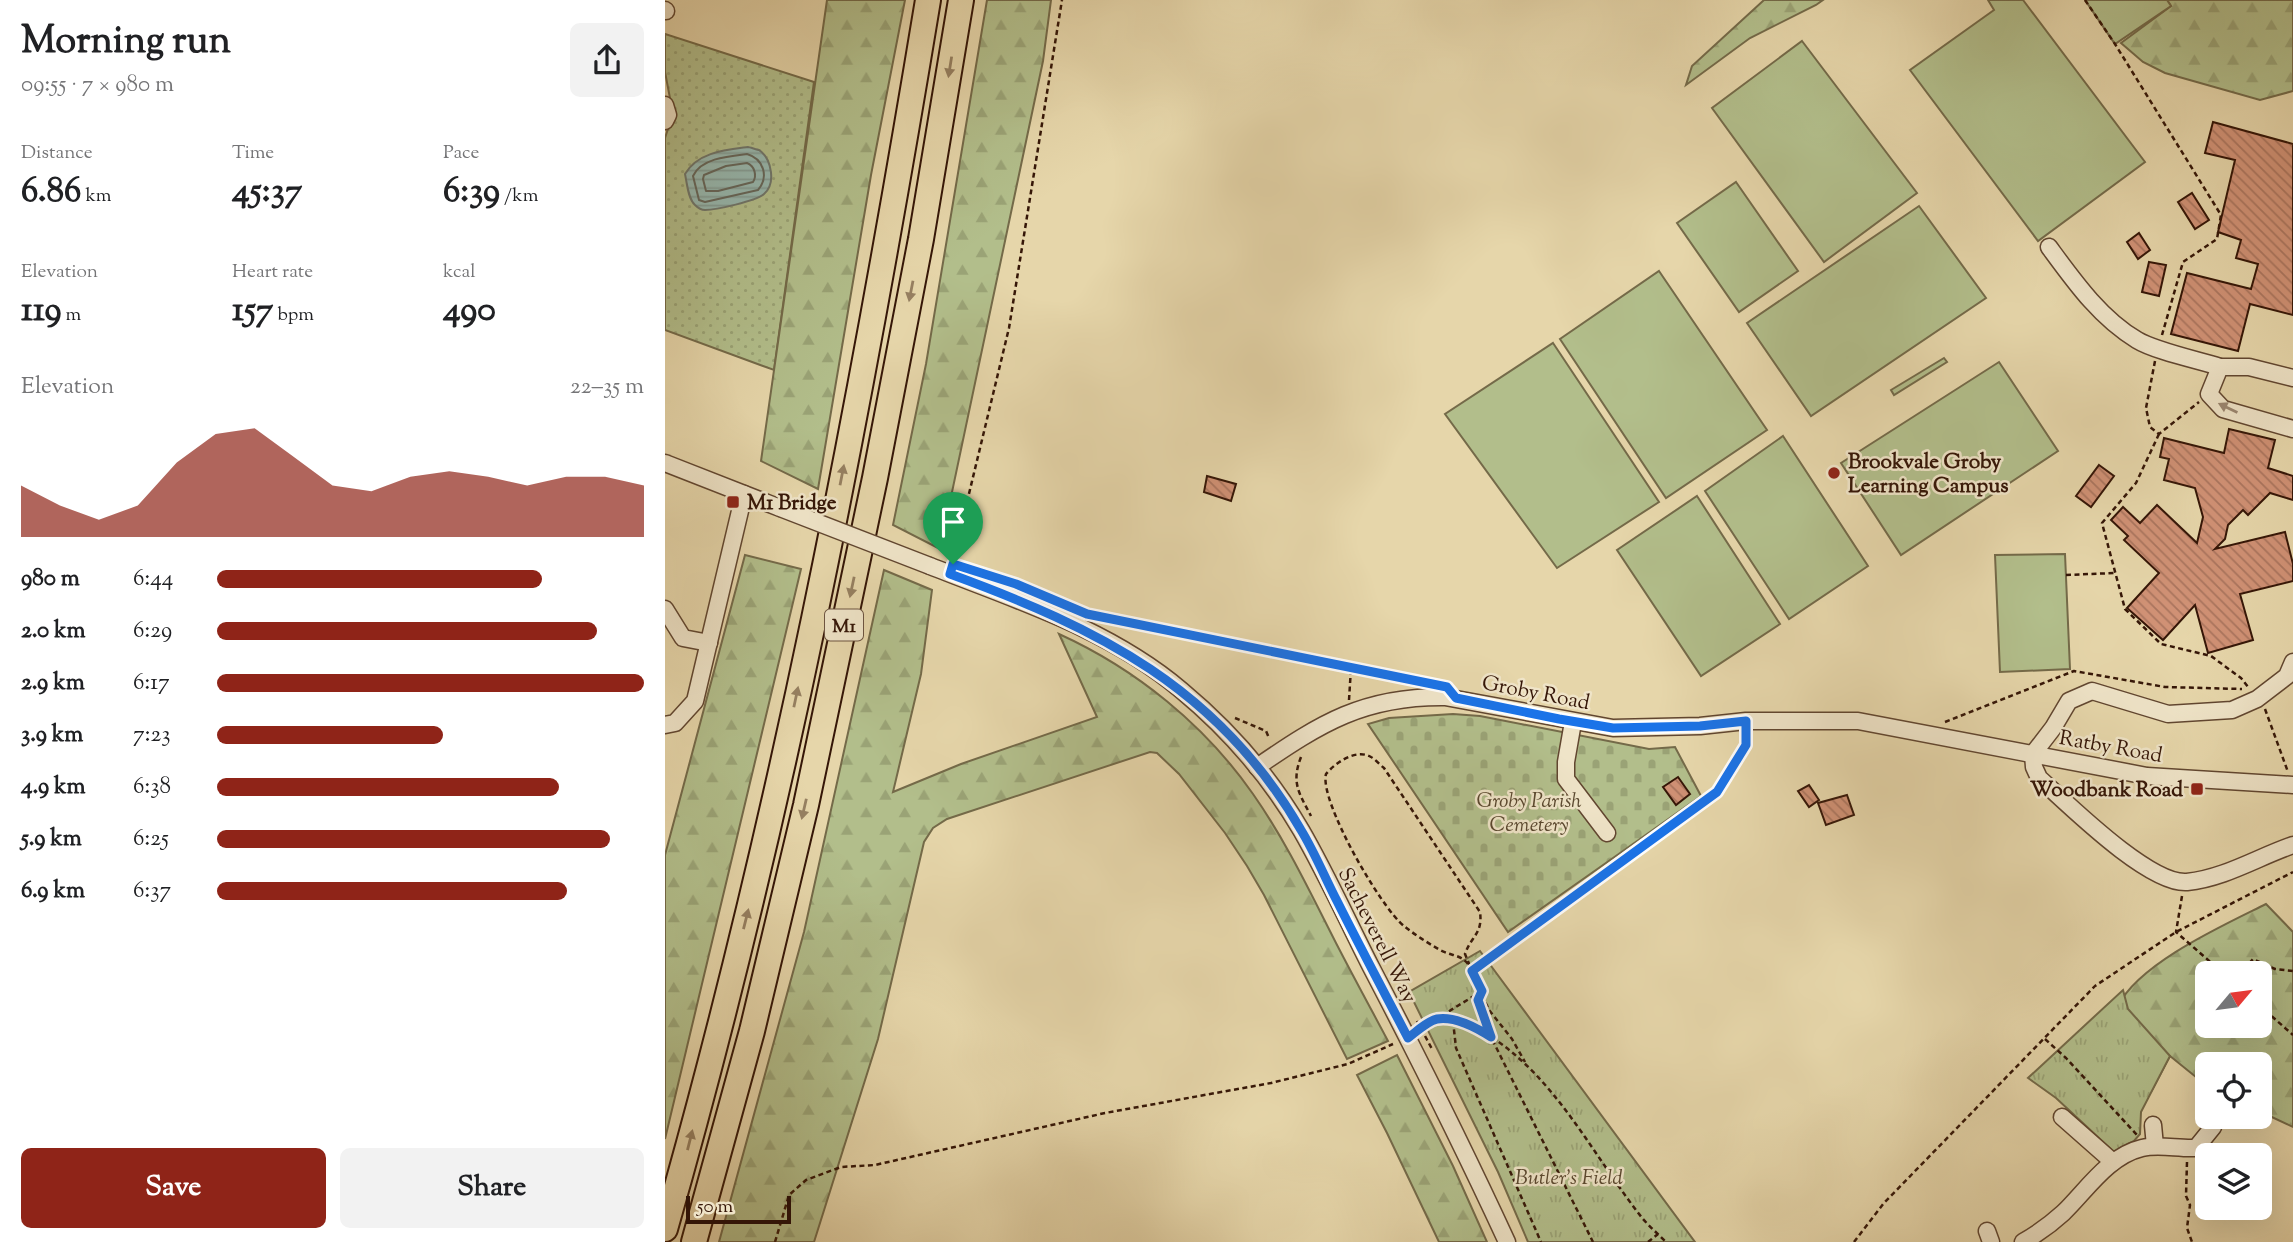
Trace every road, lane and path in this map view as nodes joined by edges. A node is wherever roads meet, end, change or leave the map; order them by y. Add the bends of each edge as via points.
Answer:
1 (928, 0) edge
2 (961, 0) edge
3 (1062, 0) edge
4 (2085, 0) edge
5 (665, 105) edge
6 (665, 121) edge
7 (2049, 247) dead end
8 (2159, 348) junction
9 (2220, 367) junction
10 (2293, 378) edge
11 (2209, 394) junction
12 (2293, 429) edge
13 (2159, 434) junction
14 (665, 463) edge
15 (744, 494) junction
16 (2115, 573) junction
17 (950, 574) junction
18 (2066, 575) dead end
19 (665, 609) edge
20 (1087, 614) dead end
21 (709, 643) junction
22 (1351, 668) junction
23 (2291, 671) edge
24 (1424, 682) dead end
25 (2257, 699) junction
26 (1348, 713) junction
27 (1746, 721) junction
28 (1573, 722) junction
29 (665, 725) edge
30 (1301, 754) dead end
31 (2033, 754) junction
32 (2283, 755) dead end
33 (1257, 767) junction
34 (2293, 785) edge
35 (1316, 824) dead end
36 (1607, 833) dead end
37 (2293, 845) edge
38 (2293, 872) edge
39 (2183, 882) junction
40 (2176, 932) junction
41 (2209, 961) edge
42 (1468, 964) junction
43 (2272, 968) edge
44 (1472, 971) junction
45 (2293, 971) edge
46 (1482, 991) junction
47 (2272, 1016) edge
48 (1436, 1019) junction
49 (1416, 1020) dead end
50 (1453, 1021) junction
51 (1415, 1033) junction
52 (2293, 1035) edge
53 (1491, 1037) junction
54 (2044, 1038) junction
55 (1433, 1051) dead end
56 (1527, 1066) junction
57 (2062, 1117) dead end
58 (2153, 1125) dead end
59 (2211, 1129) edge
60 (2149, 1147) junction
61 (2185, 1149) junction
62 (2113, 1163) junction
63 (665, 1229) edge
64 (1658, 1234) junction
65 (694, 1242) edge
66 (775, 1242) edge
67 (1507, 1242) edge
68 (1541, 1242) edge
69 (1593, 1242) edge
70 (1648, 1242) edge
71 (1666, 1242) edge
72 (1854, 1242) edge
73 (2023, 1242) edge
74 (2192, 1242) edge

63 -> 1 highway, M1 via 765,848 887,248
2 -> 65 highway, M1 via 921,239 809,791 752,1031
3 - 17 path via 1009,328
4 - 8 path via 2221,215 2217,239 2183,262
5 - 6 street
7 - 8 street via 2109,319 2139,342
8 - 9 street
8 - 13 path via 2146,408 2150,427
9 - 10 street via 2249,367
9 - 11 street
12 -> 11 street via 2223,409
11 - 13 path
13 - 16 path via 2136,483 2102,523
14 - 15 street
15 - 17 street, bridge
15 - 21 street
16 - 18 path
16 - 25 path via 2125,609 2161,645 2211,656 2241,678
17 - 33 street via 1020,599 1144,663 1226,731
19 - 21 street via 683,638
20 - 22 path
21 - 29 street via 695,701 675,723
22 - 24 path
22 - 26 path
23 - 25 street
25 - 31 street via 2232,710 2168,715 2092,691 2069,701
25 - 32 path
26 - 28 street, Groby Road via 1391,700 1445,697
26 - 33 street, Groby Road via 1319,725
27 - 28 street, Groby Road via 1654,728
27 - 31 street, Groby Road via 1858,721
27 - 44 path via 1746,745 1717,792
28 - 36 street via 1566,779
30 - 35 path via 1296,785
31 - 34 street, Ratby Road via 2147,776
31 - 39 street, Ratby Road via 2039,778 2090,823 2155,873
33 - 51 street, Sacheverell Way via 1301,831
37 - 39 street via 2207,878
38 - 40 path
39 - 40 path
40 - 41 path
40 - 54 path via 2095,986
42 - 42 path via 1465,954 1477,936 1480,912 1384,768 1361,754 1339,761 1326,774 1325,787 1368,880 1406,928 1443,952 1462,956
42 - 44 path
43 - 45 path
44 - 46 path
46 - 48 path
46 - 53 path via 1478,1000
46 - 56 path via 1489,1010
47 - 52 path
48 - 50 path
48 - 51 path
49 - 51 path
50 - 53 path
50 - 68 path via 1456,1048
51 - 55 path
51 - 66 path via 1348,1064 1271,1083 1105,1113 875,1165 841,1167 806,1180 789,1195
51 - 67 street, Sacheverell Way
53 - 56 path
53 - 69 path
54 - 60 path
54 - 72 path via 1884,1203
56 - 64 path
57 - 62 street
58 - 60 street
59 - 61 street via 2196,1148
60 - 61 street
60 - 62 street
61 - 74 path via 2190,1205 2187,1228
62 - 73 street via 2061,1215
64 - 70 path
64 - 71 path

